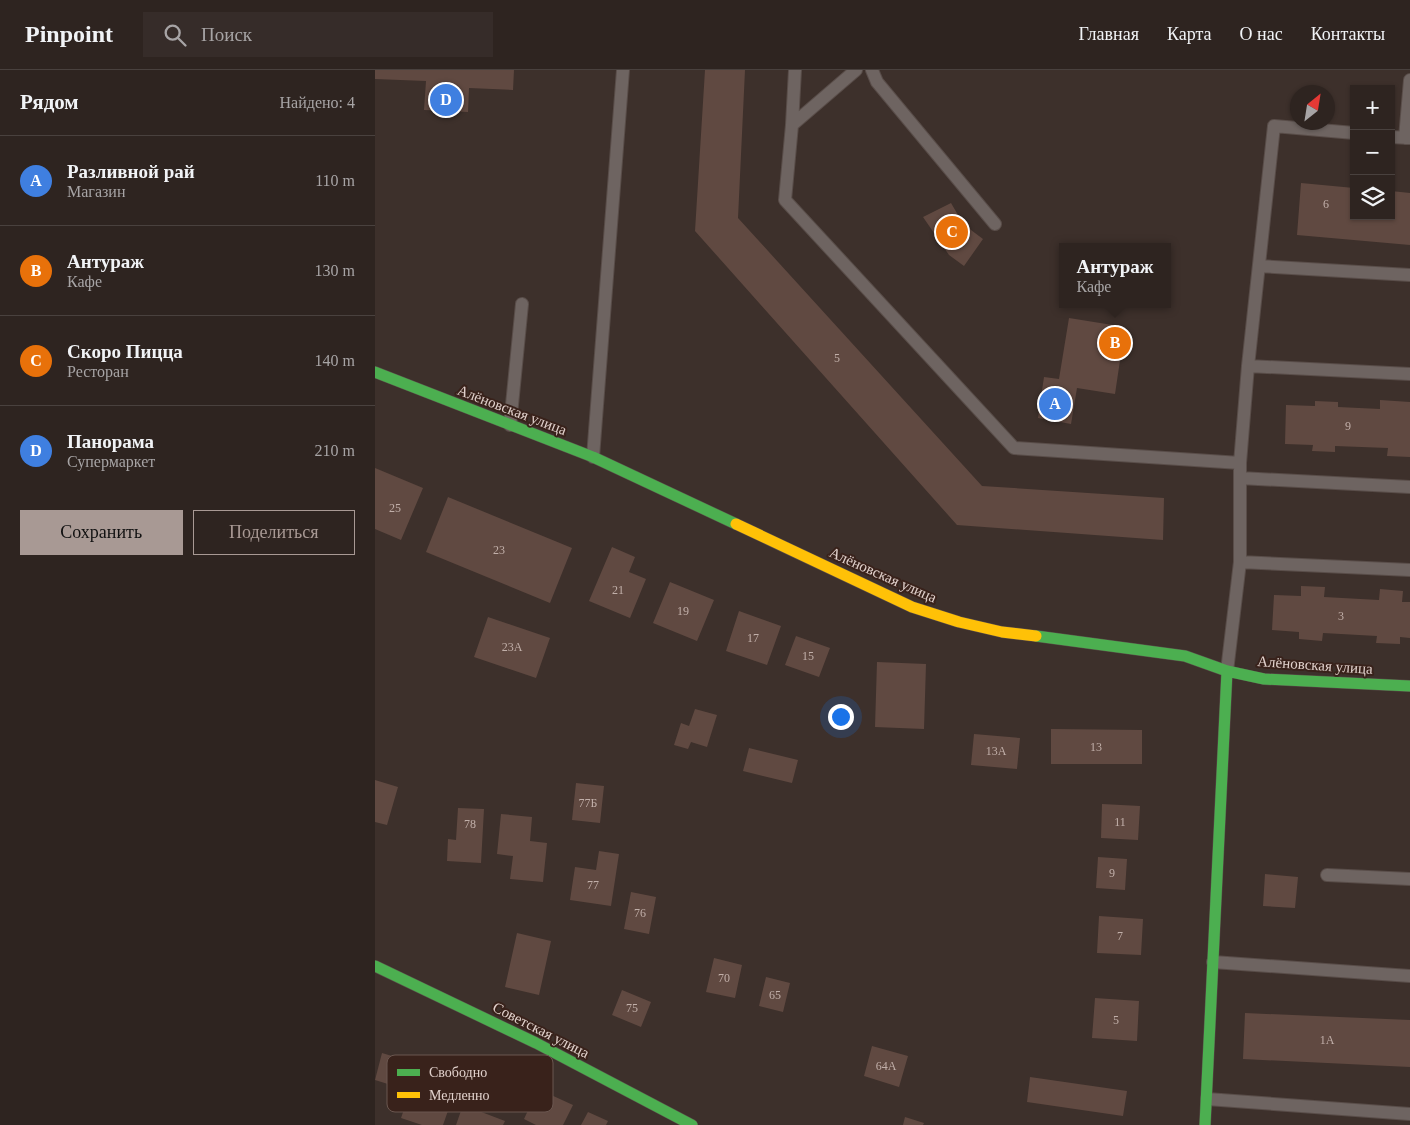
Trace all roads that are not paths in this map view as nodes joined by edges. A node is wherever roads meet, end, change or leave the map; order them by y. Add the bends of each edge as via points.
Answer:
1 (623, 70) edge
2 (795, 70) edge
3 (856, 70) edge
4 (872, 70) edge
5 (1410, 80) edge
6 (792, 126) junction
7 (1350, 133) edge
8 (1395, 136) edge
9 (1408, 138) edge
10 (995, 224) dead end
11 (1259, 266) junction
12 (1410, 274) edge
13 (523, 304) dead end
14 (1248, 366) junction
15 (375, 372) edge
16 (1410, 374) edge
17 (510, 425) junction
18 (593, 457) junction
19 (1240, 463) junction
20 (1240, 478) junction
21 (1410, 487) edge
22 (1240, 562) junction
23 (1410, 570) edge
24 (1227, 671) junction
25 (1410, 686) edge
26 (1327, 875) dead end
27 (1410, 879) edge
28 (1213, 962) junction
29 (375, 966) edge
30 (1410, 976) edge
31 (1207, 1099) junction
32 (1410, 1114) edge
33 (692, 1125) edge
34 (1205, 1125) edge

1 - 18 lane
2 - 6 lane
3 - 6 lane
4 - 10 lane via 877,82
5 - 9 lane
6 - 19 lane via 785,200 1014,448
7 - 11 lane via 1274,126
8 - 9 lane
11 - 12 lane
11 - 14 lane
13 - 17 lane
14 - 16 lane
14 - 19 lane
15 - 17 street, Алёновская улица
17 - 18 street, Алёновская улица
18 - 24 street, Алёновская улица via 912,606 959,622 1002,632 1185,656
19 - 20 lane
20 - 21 lane
20 - 22 lane
22 - 23 lane
22 - 24 lane
24 - 25 street, Алёновская улица via 1264,679
24 - 28 street
26 - 27 lane
28 - 30 lane
28 - 31 street
29 - 33 street, Советская улица via 536,1042
31 - 32 lane
31 - 34 street

